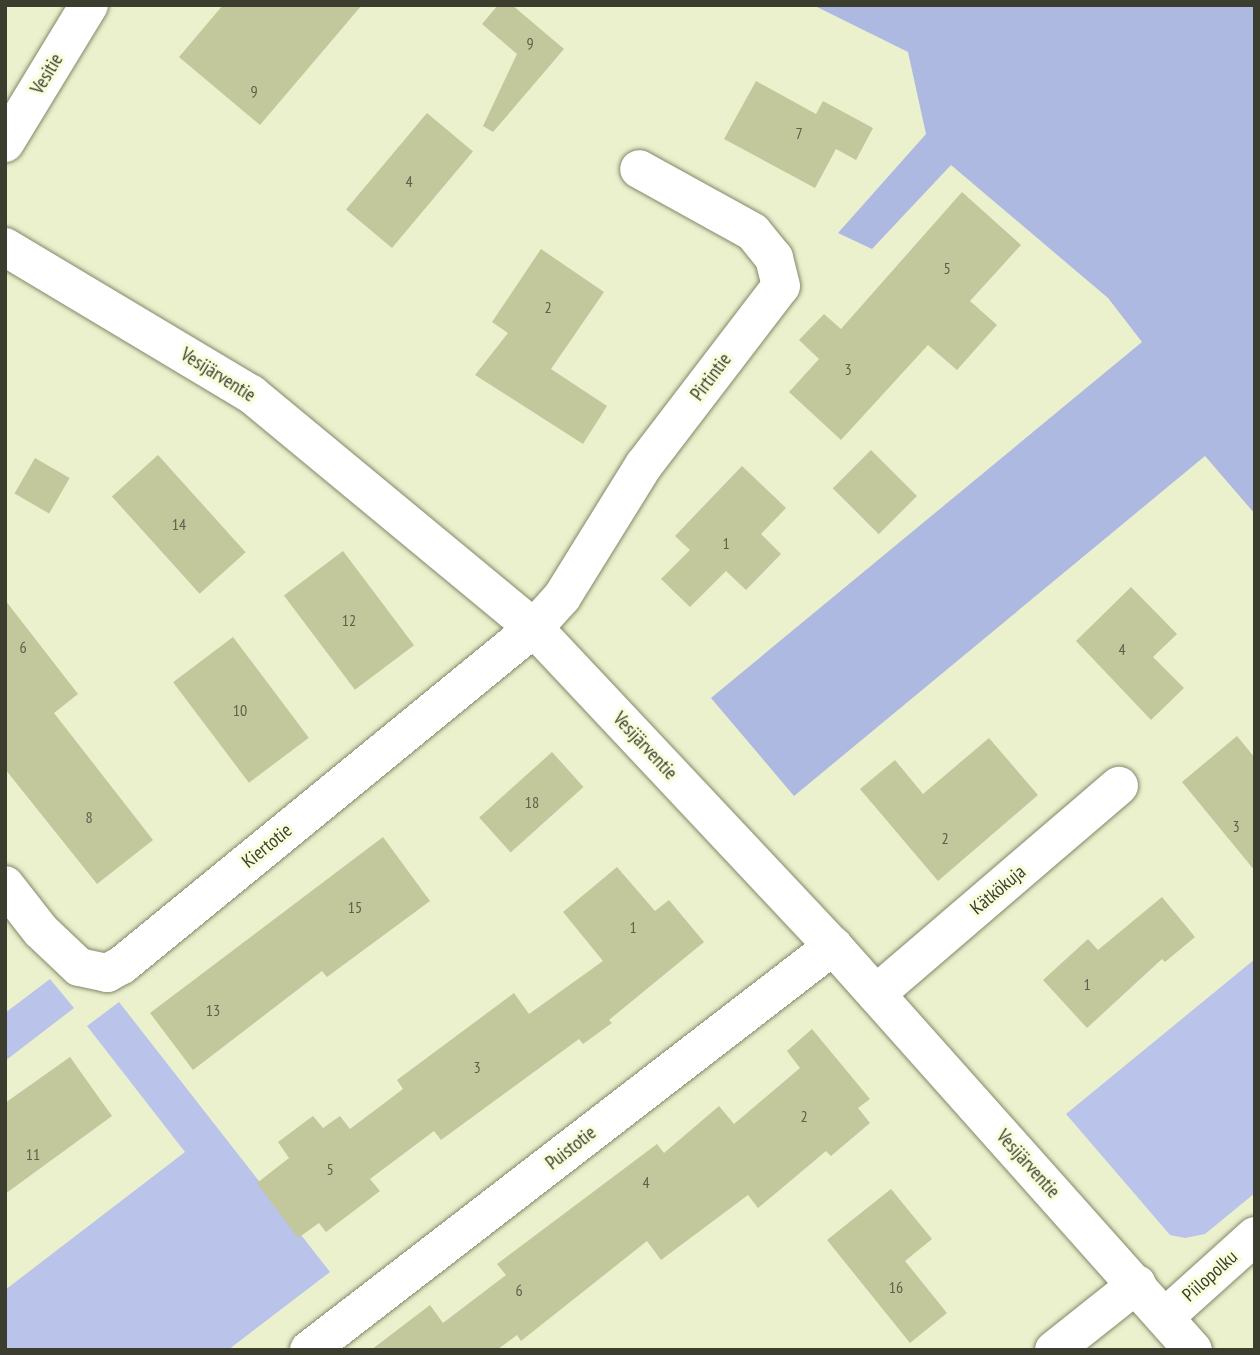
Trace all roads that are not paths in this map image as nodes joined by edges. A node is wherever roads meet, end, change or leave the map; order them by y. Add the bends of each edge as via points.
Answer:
1 (89, 5) edge
2 (5, 143) edge
3 (639, 169) dead end
4 (5, 247) edge
5 (534, 628) junction
6 (1119, 786) dead end
7 (5, 885) edge
8 (833, 946) junction
9 (876, 994) junction
10 (1255, 1236) edge
11 (1137, 1284) junction
12 (1165, 1317) junction
13 (309, 1350) edge
14 (1054, 1350) edge
15 (1193, 1350) edge

1 - 2 street, Vesitie
3 - 5 street, Pirtintie via 753,232 775,258 781,286 644,465 562,597
4 - 5 street, Vesijärventie via 251,394
5 - 7 street, Kiertotie via 107,973 79,967 41,931
5 - 8 street, Vesijärventie
6 - 9 street, Kätkökuja
8 - 9 street, Vesijärventie
8 - 13 street, Puistotie
9 - 11 street, Vesijärventie
10 - 12 street, Piilopolku
11 - 12 street, Vesijärventie
11 - 14 street
12 - 15 street, Vesijärventie

